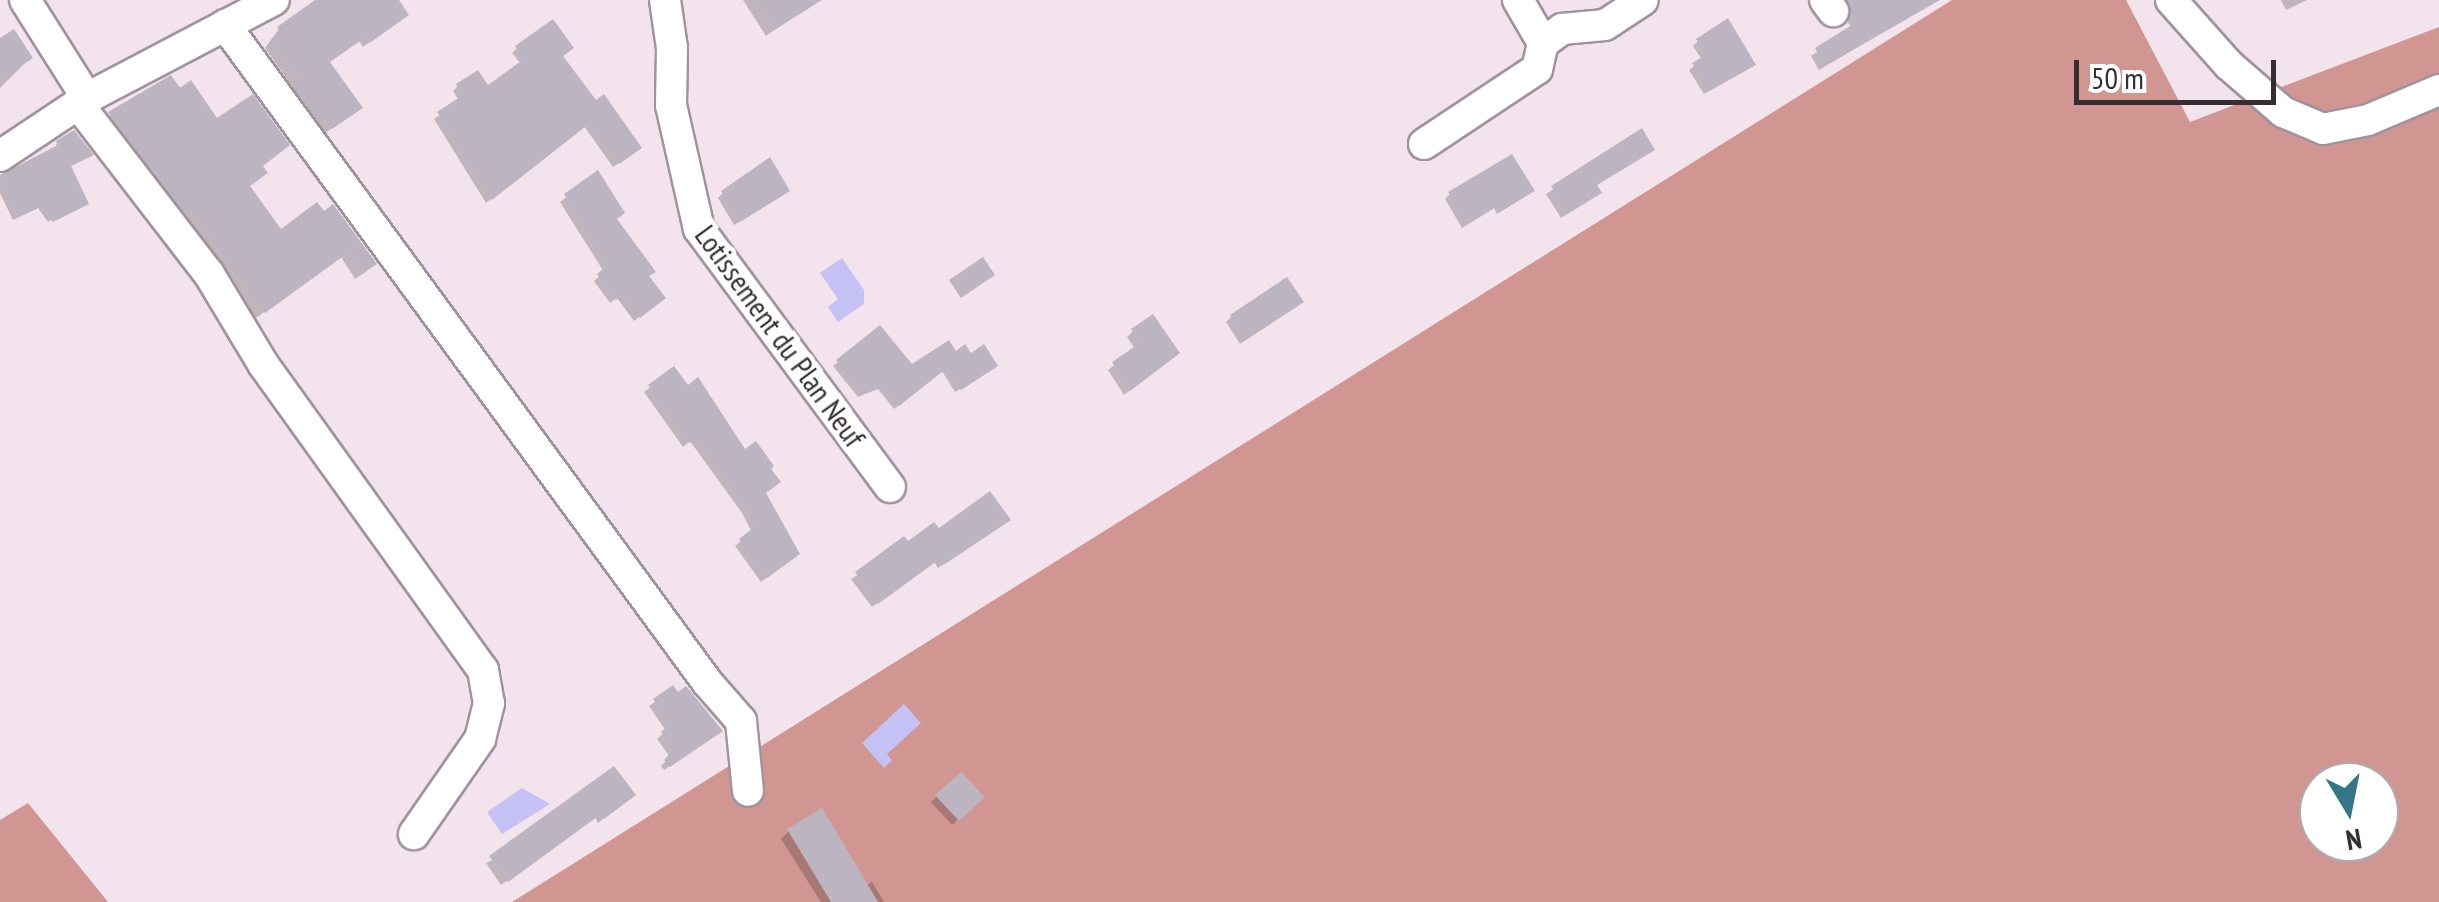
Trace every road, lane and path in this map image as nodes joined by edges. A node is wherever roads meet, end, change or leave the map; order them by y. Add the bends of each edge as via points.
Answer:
1 (25, 0) edge
2 (274, 0) edge
3 (665, 0) edge
4 (1518, 0) edge
5 (1643, 0) edge
6 (2171, 0) edge
7 (225, 25) junction
8 (1543, 43) junction
9 (2439, 90) edge
10 (83, 101) junction
11 (1424, 144) dead end
12 (0, 156) edge
13 (890, 487) dead end
14 (748, 791) dead end
15 (414, 834) dead end

1 - 10 street
2 - 7 street
3 - 13 street, Lotissement du Plan Neuf via 669,94 699,229
4 - 8 street
5 - 8 street via 1605,25 1562,30
6 - 9 street via 2229,66 2283,112 2324,129 2368,120
7 - 10 street
7 - 14 street via 740,721
8 - 11 street via 1536,69
10 - 12 street
10 - 15 street via 483,670 488,703 480,739

